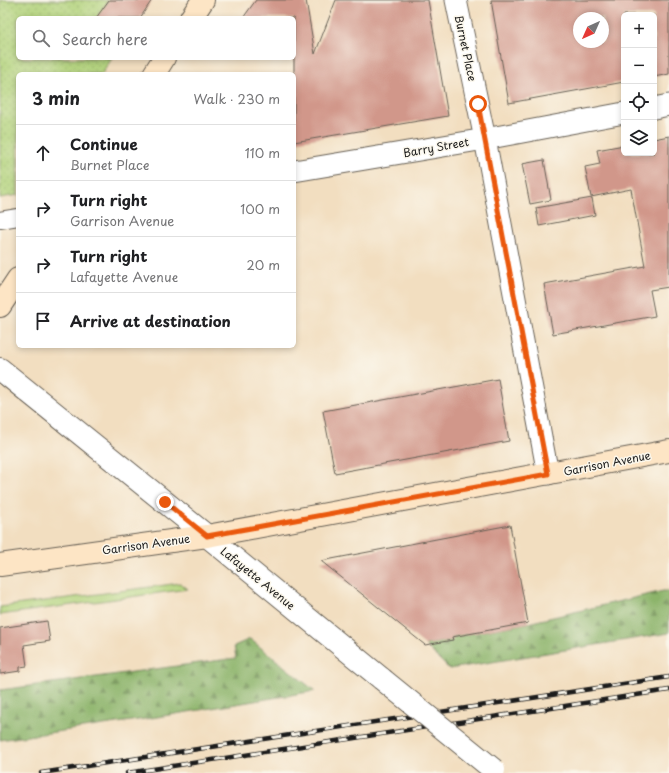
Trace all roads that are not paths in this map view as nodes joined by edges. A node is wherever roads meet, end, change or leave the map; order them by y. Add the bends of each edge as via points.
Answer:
1 (203, 0) edge
2 (456, 0) edge
3 (192, 16) edge
4 (163, 60) edge
5 (155, 72) edge
6 (669, 105) edge
7 (657, 107) edge
8 (621, 114) edge
9 (485, 139) junction
10 (296, 171) edge
11 (16, 217) edge
12 (0, 220) edge
13 (16, 282) edge
14 (0, 306) edge
15 (0, 369) edge
16 (669, 451) edge
17 (548, 474) junction
18 (207, 536) junction
19 (0, 565) edge
20 (495, 771) edge

1 - 3 main road
2 - 9 street, Burnet Place
4 - 5 main road
6 - 7 street
8 - 9 street, Barry Street
9 - 10 street, Barry Street
9 - 17 street, Burnet Place
11 - 12 street
13 - 14 main road
15 - 18 street, Lafayette Avenue
16 - 17 main road, Garrison Avenue
17 - 18 main road, Garrison Avenue
18 - 19 main road, Garrison Avenue
18 - 20 street, Lafayette Avenue, bridge

